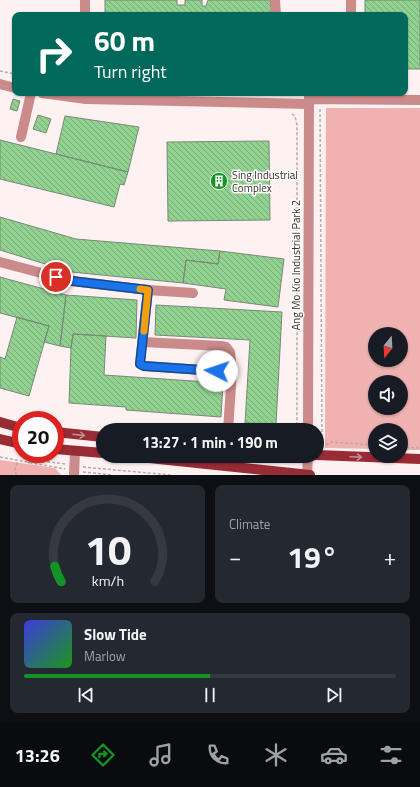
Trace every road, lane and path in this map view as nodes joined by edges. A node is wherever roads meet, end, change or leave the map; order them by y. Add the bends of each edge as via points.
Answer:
1 (85, 0) edge
2 (275, 0) edge
3 (351, 0) edge
4 (85, 12) edge
5 (276, 12) edge
6 (351, 12) edge
7 (0, 71) edge
8 (12, 73) edge
9 (0, 84) edge
10 (12, 87) edge
11 (30, 96) edge
12 (86, 96) edge
13 (212, 97) edge
14 (309, 99) edge
15 (320, 99) junction
16 (420, 100) edge
17 (290, 112) dead end
18 (21, 137) dead end
19 (0, 262) edge
20 (148, 290) junction
21 (193, 293) dead end
22 (142, 342) junction
23 (232, 372) junction
24 (0, 422) edge
25 (228, 423) edge
26 (297, 423) edge
27 (308, 423) edge
28 (322, 423) edge
29 (12, 425) edge
30 (64, 433) edge
31 (96, 436) edge
32 (0, 439) edge
33 (12, 442) edge
34 (326, 445) dead end
35 (368, 445) edge
36 (408, 447) edge
37 (420, 448) edge
38 (64, 450) edge
39 (75, 451) junction
40 (96, 452) edge
41 (324, 455) edge
42 (0, 457) edge
43 (420, 459) edge
44 (12, 460) edge
45 (17, 463) edge
46 (28, 463) edge
47 (46, 463) edge
48 (236, 463) edge
49 (308, 463) edge
50 (92, 468) junction
51 (74, 470) edge
52 (91, 473) junction
53 (16, 475) edge
54 (113, 475) edge
55 (171, 475) edge
56 (308, 475) edge

1 - 4 street
2 - 5 street
3 - 6 street
7 - 8 path
9 - 10 street
11 - 18 street
12 - 13 street
13 - 14 street
14 - 15 street
14 - 27 street, Ang Mo Kio Industrial Park 2
15 - 16 street
15 - 28 path
17 - 26 path via 295,116 297,125
19 - 20 street via 64,279
20 - 21 street
20 - 22 street
22 - 23 street via 226,348 230,352
22 - 23 street via 139,360 144,366
23 - 25 street
24 - 29 main road
30 -> 31 main road
32 - 33 main road
34 - 35 path via 331,442
36 - 37 path
38 - 39 main road
39 - 40 main road
39 - 51 street
41 -> 43 main road
42 - 44 path
45 - 53 path
46 - 51 path
47 - 51 path
48 - 56 main road via 274,472
49 - 56 street
50 - 51 path
50 - 52 path
50 - 55 path
51 - 52 path
52 - 54 path

